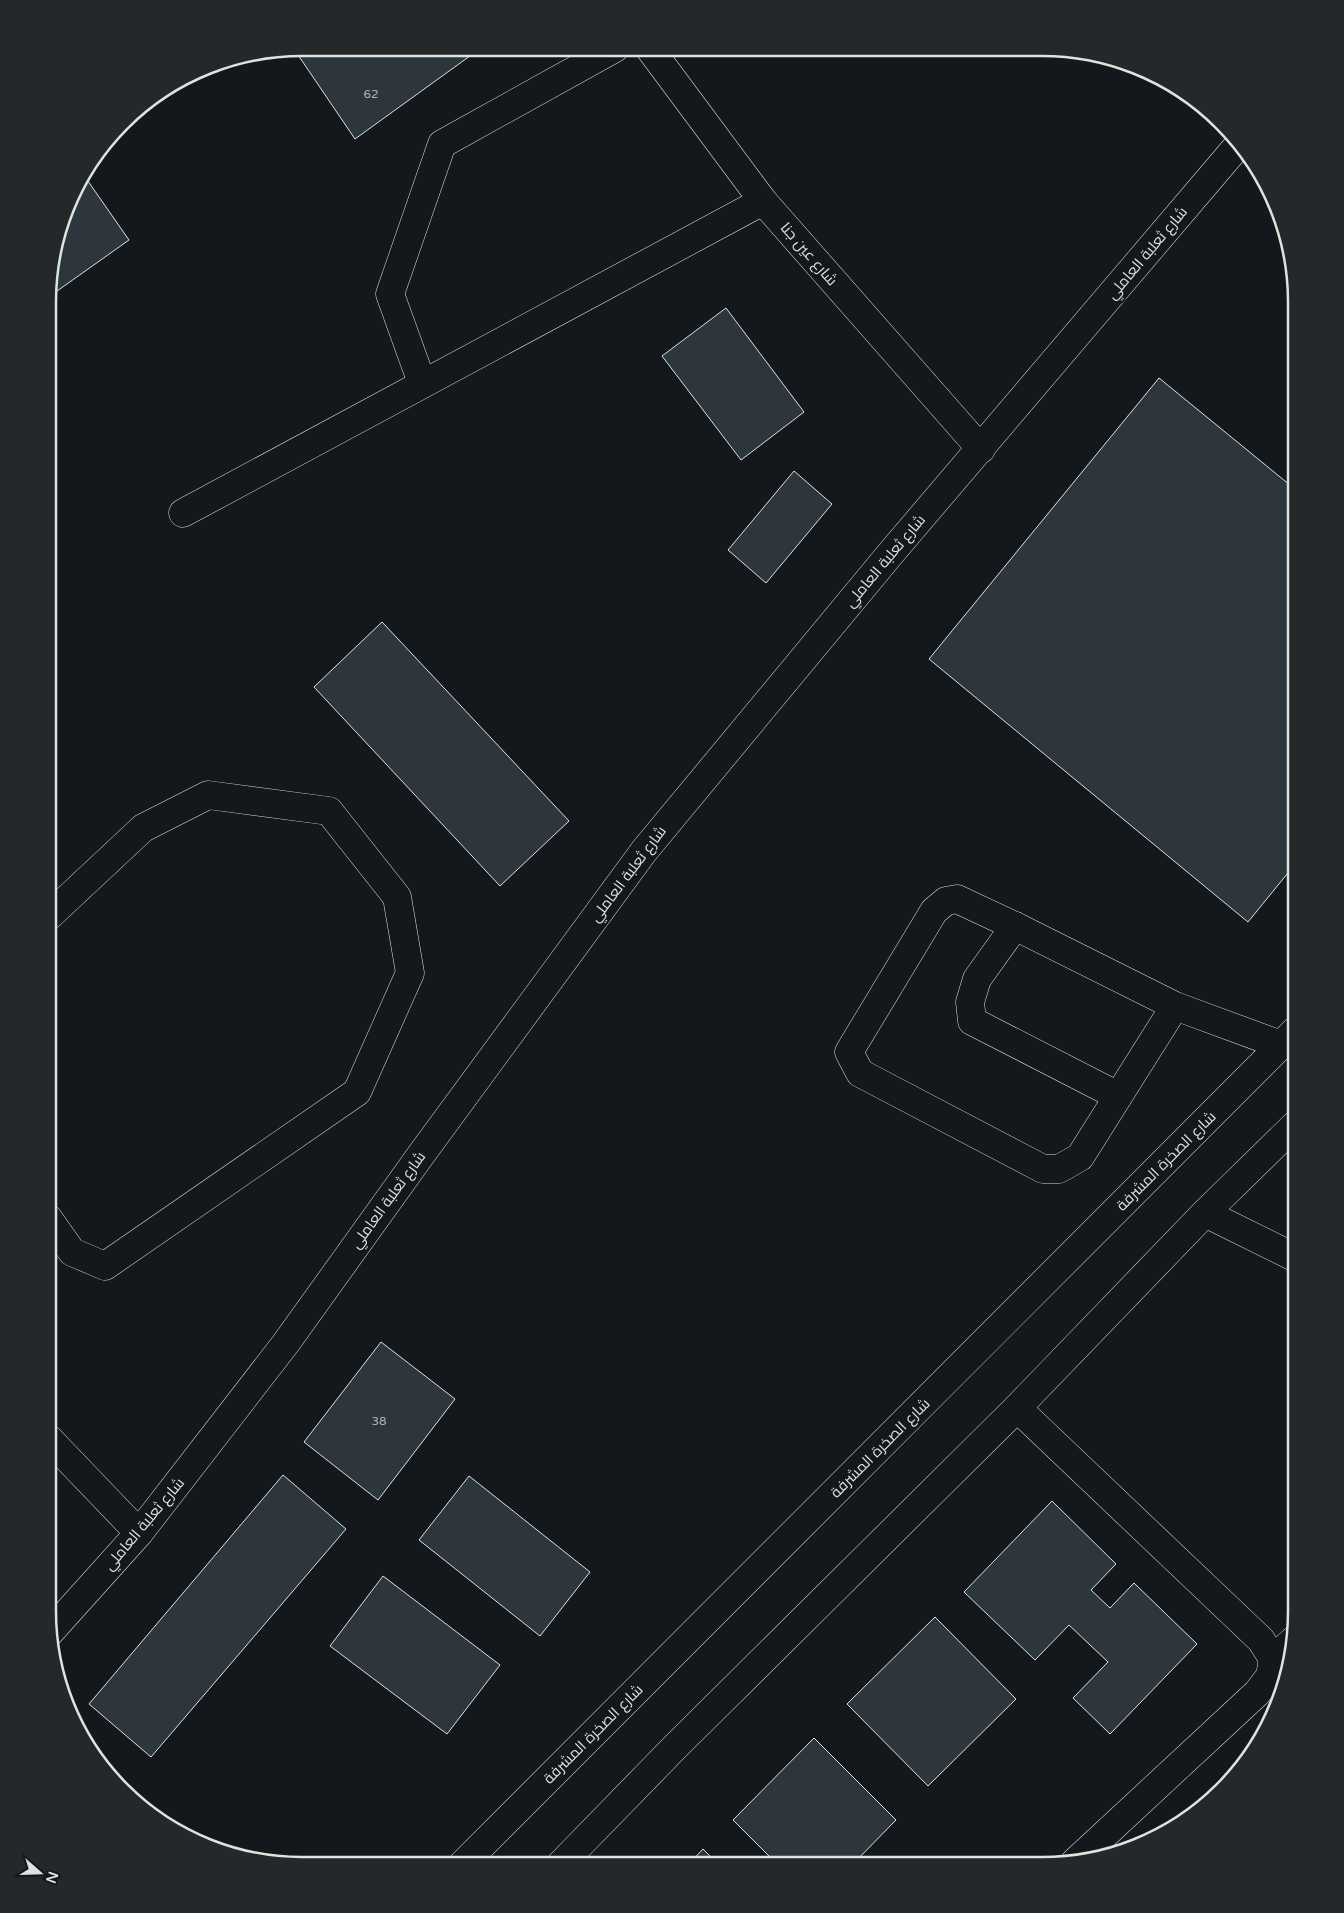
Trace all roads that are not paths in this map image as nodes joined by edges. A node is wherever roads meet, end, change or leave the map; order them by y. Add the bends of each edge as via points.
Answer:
1 (601, 56) edge
2 (656, 56) edge
3 (1235, 150) edge
4 (763, 201) junction
5 (422, 383) junction
6 (981, 449) junction
7 (183, 512) dead end
8 (56, 909) edge
9 (1015, 926) junction
10 (1175, 1006) junction
11 (1288, 1038) edge
12 (1288, 1039) edge
13 (1118, 1096) junction
14 (1288, 1132) edge
15 (1205, 1213) junction
16 (56, 1229) edge
17 (1288, 1254) edge
18 (1017, 1408) junction
19 (56, 1446) edge
20 (139, 1533) junction
21 (57, 1624) edge
22 (1280, 1663) edge
23 (1085, 1853) edge
24 (470, 1857) edge
25 (568, 1857) edge

1 - 5 street via 442,144 390,294
2 - 4 street, شارع عين جنا
3 - 6 street, شارع ثعلبة العاملي
4 - 5 street
4 - 6 street, شارع عين جنا
5 - 7 street
6 - 20 street, شارع ثعلبة العاملي via 644,851 286,1343
8 - 16 street via 143,828 208,795 329,811 397,897 410,973 357,1092 105,1266 72,1252
9 - 10 street
9 - 13 street via 977,979 970,1002 972,1021
9 - 13 street via 958,899 946,900 934,911 849,1052 854,1064 860,1073 1043,1169 1059,1169 1080,1157
10 - 11 street
10 - 13 street
12 - 24 street, شارع الصخرة المشرفة
14 - 15 street
15 - 17 street
15 - 18 street
18 - 22 street via 1261,1640
18 - 25 street
19 - 20 street
20 - 21 street, شارع ثعلبة العاملي
22 - 23 street via 1257,1693

